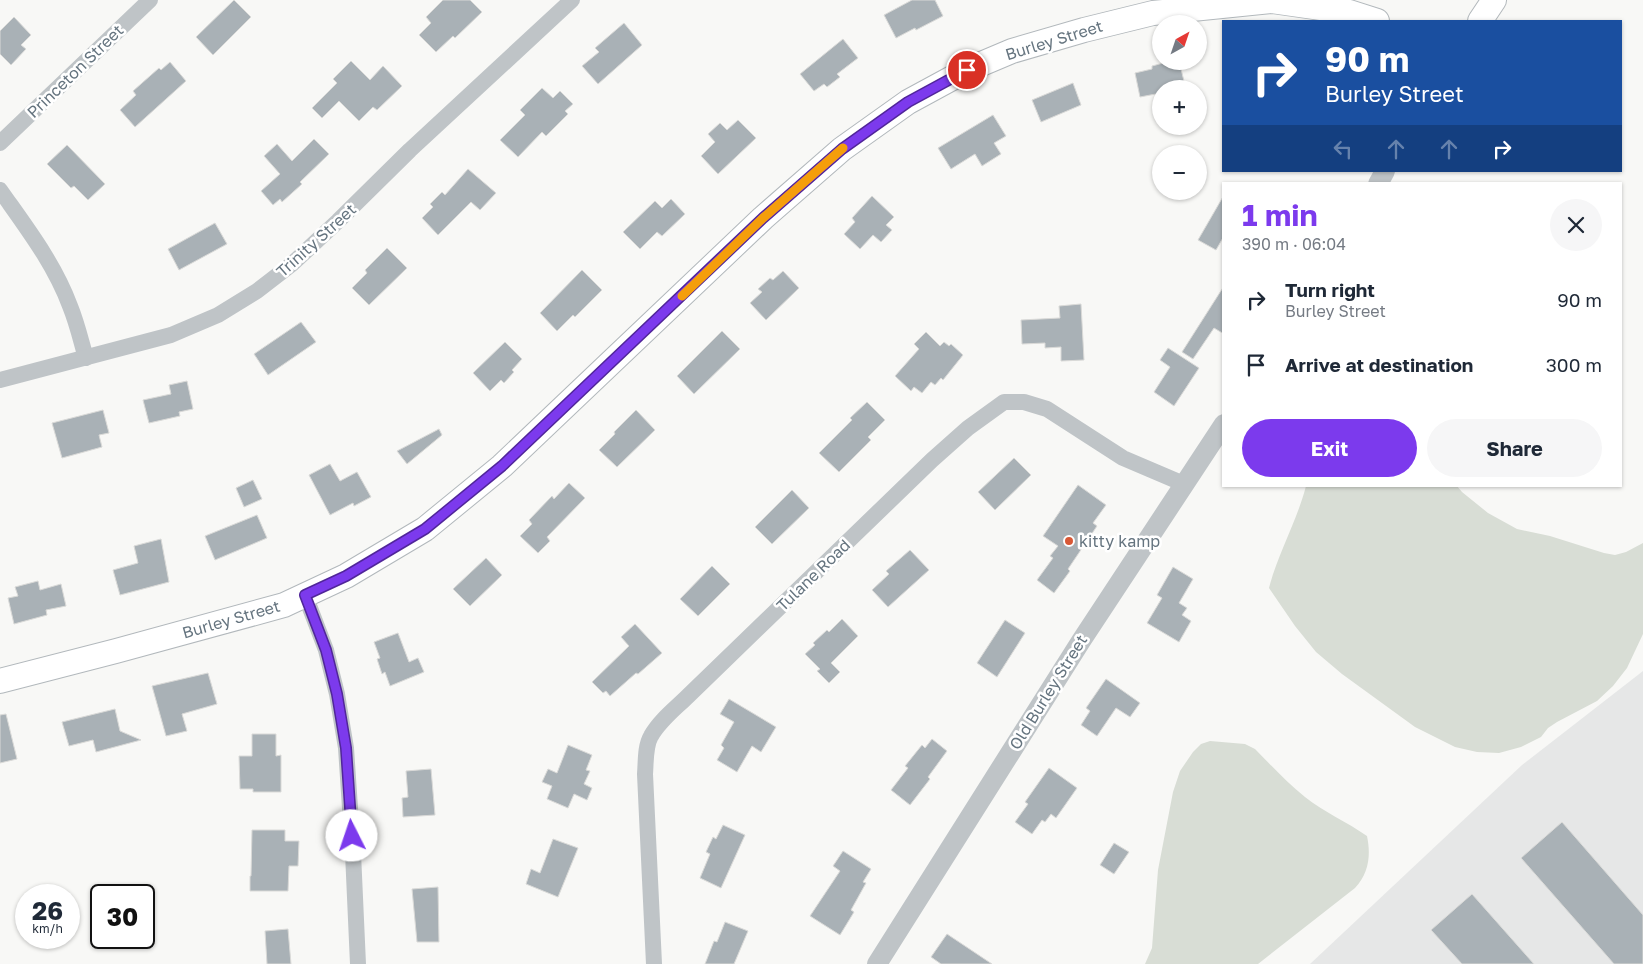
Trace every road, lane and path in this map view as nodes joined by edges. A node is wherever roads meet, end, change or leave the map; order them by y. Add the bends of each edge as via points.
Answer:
1 (150, 0) edge
2 (572, 0) edge
3 (1494, 0) edge
4 (1233, 2) edge
5 (1374, 20) edge
6 (1481, 20) edge
7 (0, 143) edge
8 (0, 190) edge
9 (86, 358) junction
10 (0, 380) edge
11 (1222, 427) edge
12 (1184, 484) junction
13 (305, 595) junction
14 (0, 680) edge
15 (358, 964) edge
16 (654, 964) edge
17 (877, 964) edge

1 - 7 street, Princeton Street
2 - 9 street, Trinity Street via 292,264 257,291 218,315 172,335
3 - 6 main road
4 - 5 main road, Burley Street via 1272,1 1349,12
4 - 13 main road, Burley Street via 1153,12 1021,49 967,70 908,102 842,149 770,212 502,466 425,529 346,576
8 - 9 street via 54,271 70,306
9 - 10 street, Trinity Street
11 - 12 street, Old Burley Street
12 - 16 street, Tulane Road via 1123,458 1047,410 1024,402 1004,402 932,460 662,721 650,737 645,774
12 - 17 street, Old Burley Street via 1080,641
13 - 14 main road, Burley Street via 284,605 225,622
13 - 15 street via 326,650 346,748

